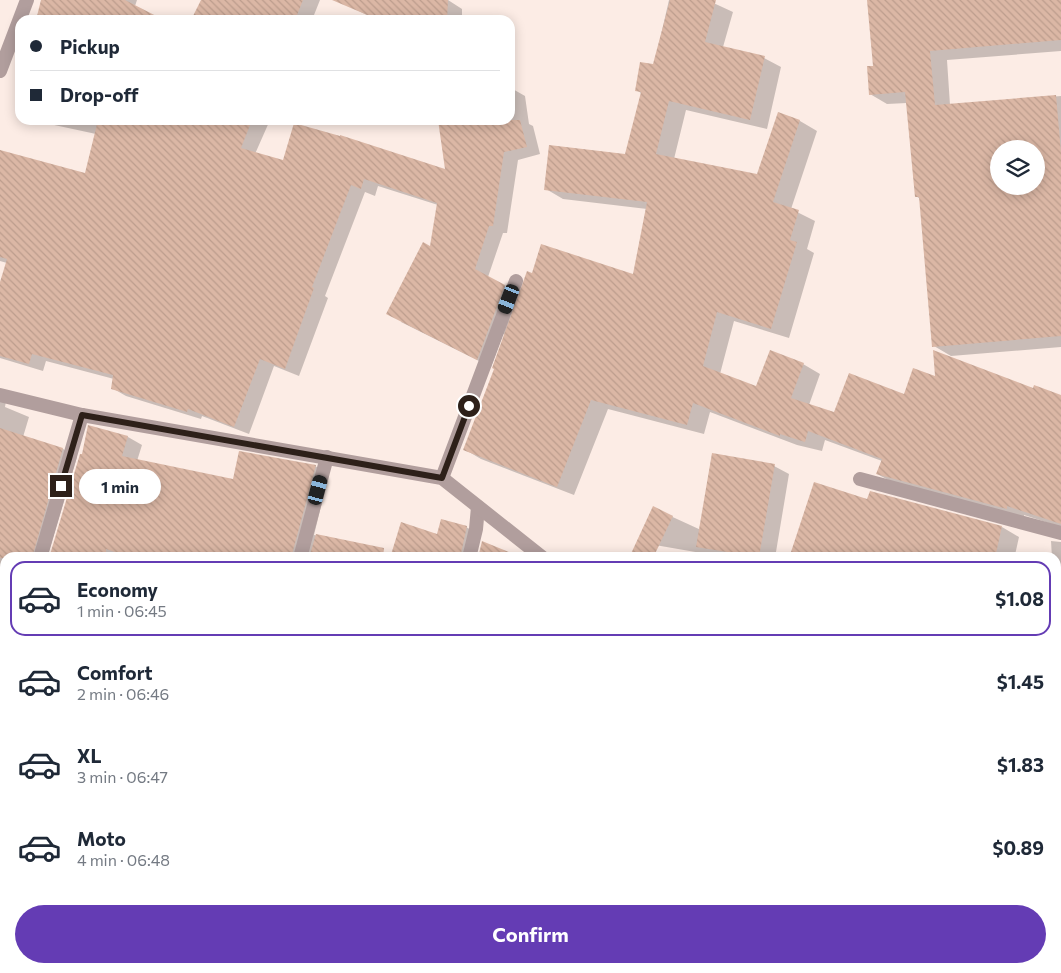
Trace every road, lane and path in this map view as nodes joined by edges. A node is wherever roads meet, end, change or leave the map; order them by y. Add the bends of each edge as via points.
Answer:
1 (27, 0) edge
2 (21, 15) edge
3 (15, 32) edge
4 (0, 71) edge
5 (516, 281) dead end
6 (0, 395) edge
7 (82, 415) junction
8 (327, 457) junction
9 (442, 478) junction
10 (860, 479) dead end
11 (478, 507) junction
12 (1061, 533) edge
13 (42, 552) edge
14 (302, 552) edge
15 (470, 552) edge
16 (535, 552) edge

1 - 2 street
3 - 4 street
5 - 9 street
6 - 7 street
7 - 8 street
7 - 13 street
8 - 9 street
8 - 14 street
9 - 11 street
10 - 12 street
11 - 15 street
11 - 16 street

